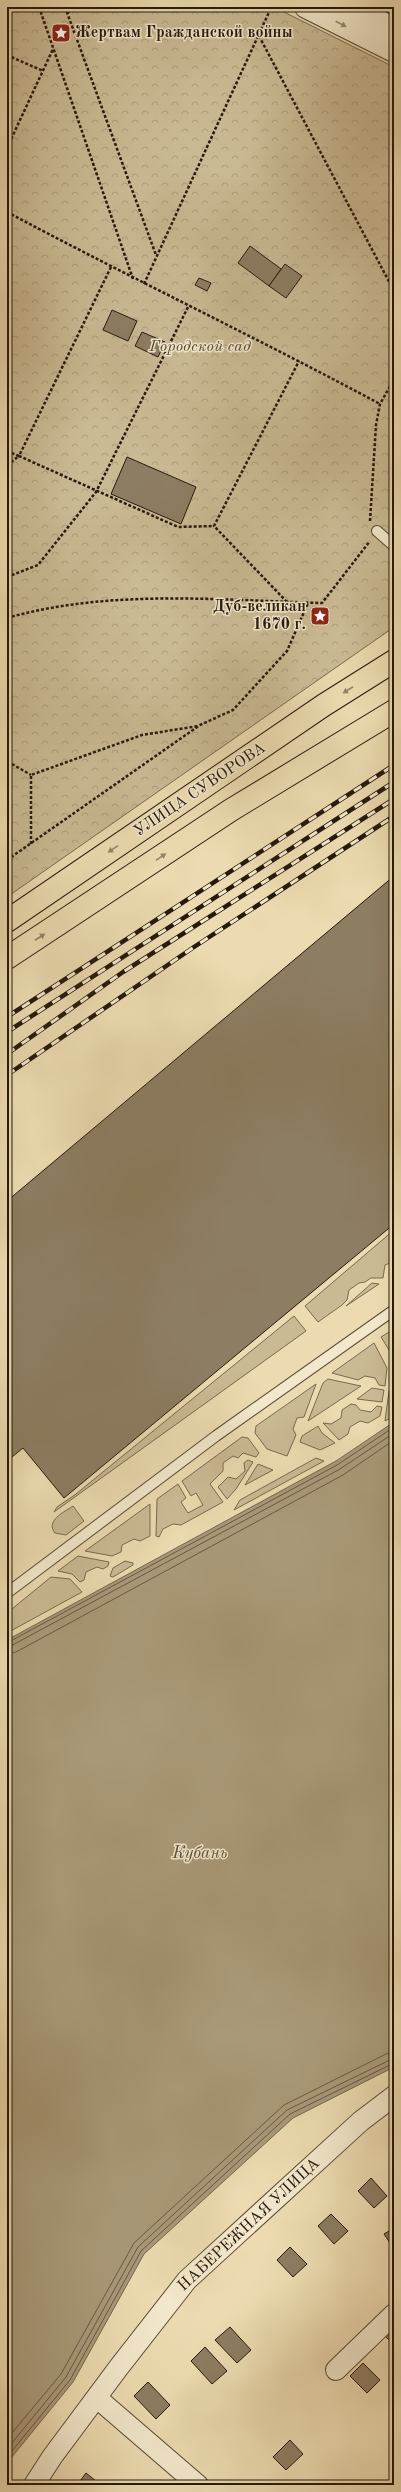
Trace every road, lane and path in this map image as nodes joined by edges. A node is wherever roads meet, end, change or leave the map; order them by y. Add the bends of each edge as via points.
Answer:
1 (39, 7) edge
2 (65, 7) edge
3 (77, 7) edge
4 (306, 7) edge
5 (351, 7) edge
6 (271, 8) dead end
7 (67, 13) junction
8 (378, 13) edge
9 (394, 28) edge
10 (259, 36) junction
11 (54, 48) junction
12 (394, 51) edge
13 (7, 55) edge
14 (43, 71) junction
15 (7, 148) edge
16 (7, 212) edge
17 (156, 255) junction
18 (111, 267) junction
19 (134, 279) junction
20 (144, 284) junction
21 (394, 291) edge
22 (189, 305) junction
23 (299, 361) junction
24 (394, 379) edge
25 (380, 404) junction
26 (7, 451) edge
27 (19, 456) junction
28 (7, 465) edge
29 (96, 492) junction
30 (214, 526) junction
31 (378, 531) junction
32 (394, 546) edge
33 (7, 577) edge
34 (287, 602) junction
35 (308, 603) junction
36 (7, 618) edge
37 (394, 660) edge
38 (394, 695) edge
39 (394, 710) edge
40 (200, 725) junction
41 (7, 764) edge
42 (31, 775) junction
43 (232, 810) junction
44 (31, 845) junction
45 (7, 860) edge
46 (7, 921) edge
47 (7, 958) edge
48 (394, 1310) edge
49 (7, 1593) edge
50 (394, 2096) edge
51 (394, 2314) edge
52 (336, 2370) dead end
53 (96, 2398) junction
54 (34, 2485) edge
55 (198, 2485) edge

1 - 11 path
2 - 7 path
3 - 7 path
4 -> 12 street
5 - 8 street
6 - 10 path
7 - 17 path
8 - 9 street
10 - 17 path
10 - 21 path
11 - 14 path
11 - 19 path
13 - 14 path
14 - 15 path
16 - 18 path
17 - 20 path
18 - 19 path
18 - 27 path
19 - 20 path
20 - 22 path
22 - 23 path
22 - 29 path
23 - 25 path
23 - 30 path
24 - 25 path
25 - 31 path via 376,425 369,524
26 - 27 path
27 - 28 path
27 - 29 path
29 - 30 path via 178,527
29 - 33 path via 38,565
30 - 34 path
31 - 32 lane
31 - 35 path via 322,603
34 - 35 path
34 - 36 path via 121,599 38,609
35 - 40 path via 287,651 233,710
37 -> 46 main road, УЛИЦА СУВОРОВА
38 - 43 main road, УЛИЦА СУВОРОВА
39 - 43 main road, УЛИЦА СУВОРОВА
40 - 42 path via 142,735
40 - 44 path
41 - 42 path via 12,764
42 - 44 path
47 -> 43 main road, УЛИЦА СУВОРОВА
44 - 45 path
48 - 49 lane via 216,1436
50 - 53 street, НАБЕРЕЖНАЯ УЛИЦА via 361,2121 187,2280
51 - 52 street
53 - 54 street, НАБЕРЕЖНАЯ УЛИЦА
53 - 55 street

